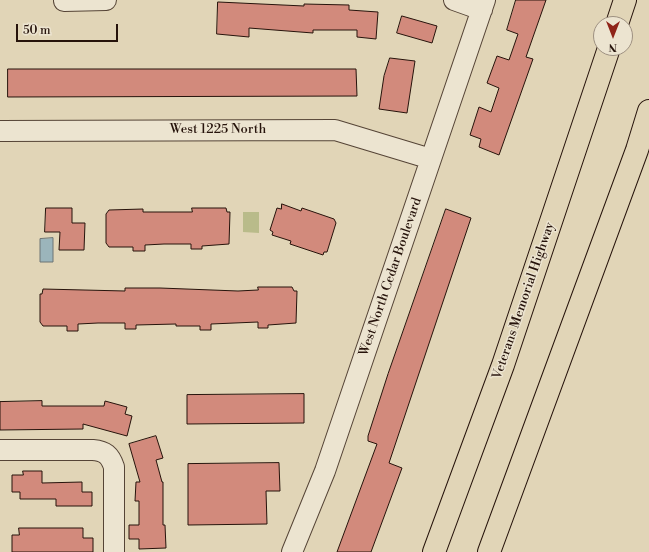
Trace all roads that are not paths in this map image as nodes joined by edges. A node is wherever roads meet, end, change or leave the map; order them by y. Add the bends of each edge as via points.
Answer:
1 (106, 0) edge
2 (454, 0) edge
3 (625, 0) edge
4 (64, 1) dead end
5 (484, 5) edge
6 (620, 16) edge
7 (606, 56) edge
8 (649, 111) edge
9 (0, 131) edge
10 (431, 159) junction
11 (0, 450) edge
12 (114, 552) edge
13 (292, 552) edge
14 (434, 552) edge
15 (489, 552) edge

1 - 4 street
2 - 5 street
3 - 6 highway
5 - 10 street, West North Cedar Boulevard
7 - 14 highway, Veterans Memorial Highway via 503,365
8 - 15 highway via 637,150
9 - 10 street, West 1225 North via 335,130
10 - 13 street, West North Cedar Boulevard via 325,471
11 - 12 street via 93,450 107,454 114,467

